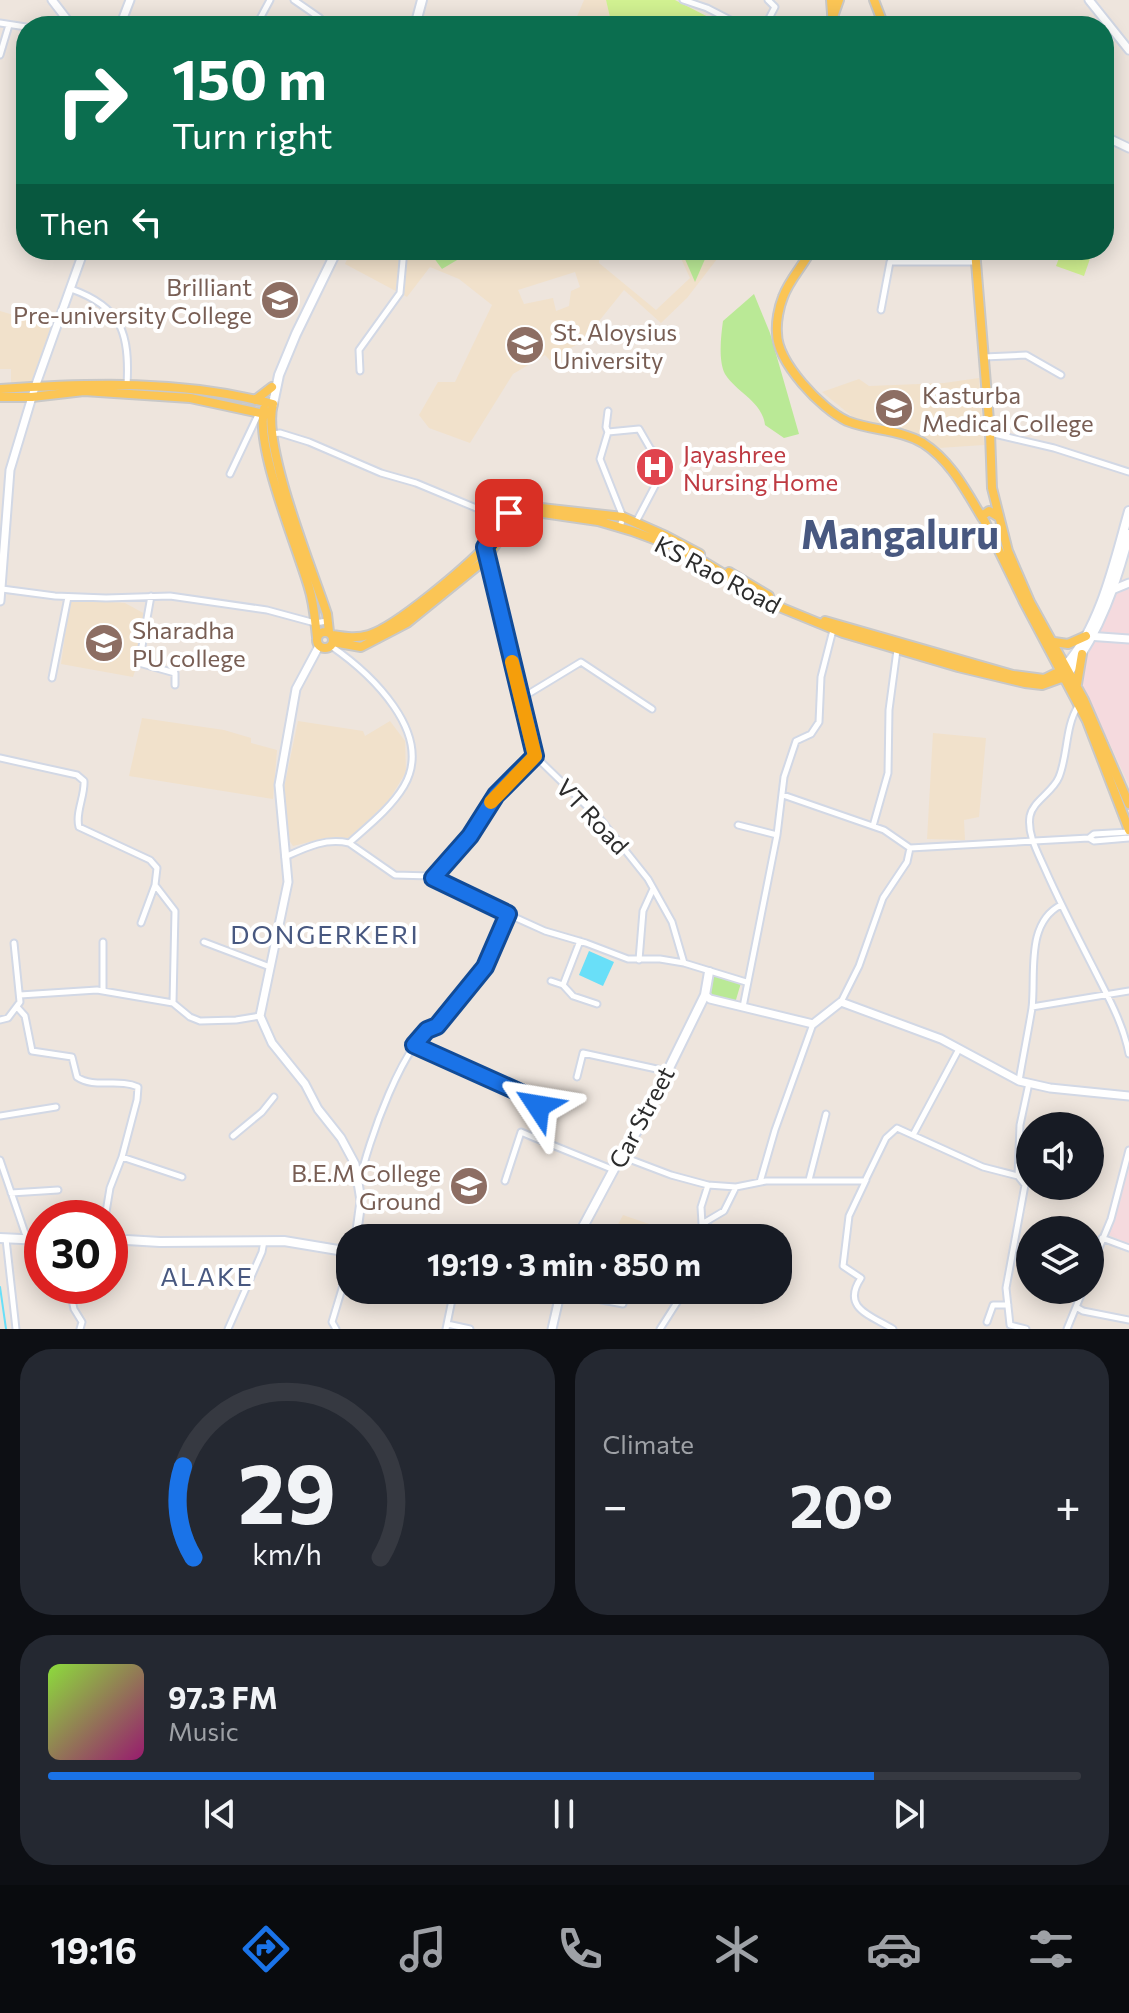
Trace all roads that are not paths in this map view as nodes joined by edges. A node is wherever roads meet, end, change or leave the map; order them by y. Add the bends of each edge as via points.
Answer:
1 (52, 0) edge
2 (294, 0) edge
3 (683, 0) edge
4 (768, 0) edge
5 (1089, 0) edge
6 (698, 2) edge
7 (64, 16) edge
8 (317, 16) edge
9 (724, 16) edge
10 (770, 16) edge
11 (1102, 16) edge
12 (0, 23) edge
13 (9, 25) junction
14 (16, 26) edge
15 (1114, 31) edge
16 (1129, 50) edge
17 (0, 55) edge
18 (81, 260) edge
19 (332, 260) edge
20 (403, 260) edge
21 (805, 260) edge
22 (975, 262) joint
23 (71, 289) junction
24 (881, 310) dead end
25 (983, 357) junction
26 (360, 371) dead end
27 (279, 375) junction
28 (1061, 375) dead end
29 (127, 385) junction
30 (35, 387) junction
31 (272, 387) junction
32 (0, 389) edge
33 (0, 397) edge
34 (32, 397) junction
35 (255, 400) junction
36 (269, 403) junction
37 (608, 411) dead end
38 (259, 415) junction
39 (608, 432) junction
40 (990, 433) junction
41 (272, 434) junction
42 (270, 446) junction
43 (1129, 472) edge
44 (230, 474) dead end
45 (992, 488) junction
46 (975, 506) junction
47 (1129, 511) edge
48 (507, 517) junction
49 (623, 517) junction
50 (999, 518) junction
51 (983, 519) junction
52 (636, 523) junction
53 (620, 527) junction
54 (1129, 534) edge
55 (487, 552) junction
56 (2, 554) edge
57 (1129, 583) edge
58 (2, 589) junction
59 (1109, 589) junction
60 (151, 596) junction
61 (68, 597) junction
62 (0, 601) edge
63 (327, 621) junction
64 (315, 623) junction
65 (833, 629) junction
66 (1089, 636) junction
67 (331, 639) junction
68 (1129, 639) edge
69 (318, 641) junction
70 (1054, 642) junction
71 (898, 644) junction
72 (1082, 654) junction
73 (1065, 671) junction
74 (52, 678) dead end
75 (175, 685) dead end
76 (1077, 687) junction
77 (520, 699) junction
78 (1079, 705) junction
79 (652, 709) dead end
80 (535, 756) junction
81 (0, 758) edge
82 (783, 795) junction
83 (1129, 804) edge
84 (738, 825) dead end
85 (873, 826) junction
86 (1129, 831) edge
87 (777, 835) junction
88 (1089, 838) junction
89 (1129, 838) edge
90 (1033, 840) junction
91 (349, 843) junction
92 (910, 848) junction
93 (285, 857) junction
94 (433, 878) junction
95 (155, 885) junction
96 (653, 889) junction
97 (1061, 905) junction
98 (508, 914) junction
99 (141, 923) dead end
100 (580, 941) junction
101 (103, 942) dead end
102 (204, 942) dead end
103 (14, 943) dead end
104 (639, 960) junction
105 (684, 963) junction
106 (270, 967) junction
107 (709, 972) junction
108 (551, 981) dead end
109 (746, 982) junction
110 (563, 985) junction
111 (103, 991) junction
112 (1129, 991) edge
113 (1107, 994) junction
114 (20, 995) junction
115 (705, 995) junction
116 (841, 1002) junction
117 (173, 1003) junction
118 (597, 1004) dead end
119 (17, 1007) junction
120 (743, 1007) junction
121 (1032, 1007) junction
122 (260, 1016) junction
123 (0, 1020) edge
124 (813, 1024) junction
125 (414, 1045) junction
126 (959, 1049) junction
127 (1129, 1054) edge
128 (666, 1071) junction
129 (577, 1077) dead end
130 (1019, 1081) junction
131 (1029, 1083) junction
132 (1129, 1096) edge
133 (274, 1097) dead end
134 (56, 1107) dead end
135 (1023, 1112) edge
136 (826, 1114) dead end
137 (0, 1116) edge
138 (913, 1135) junction
139 (233, 1136) dead end
140 (535, 1138) junction
141 (347, 1150) junction
142 (1129, 1150) edge
143 (365, 1153) junction
144 (621, 1156) junction
145 (122, 1157) junction
146 (0, 1160) edge
147 (614, 1170) junction
148 (1016, 1175) edge
149 (182, 1177) dead end
150 (866, 1179) junction
151 (763, 1180) junction
152 (809, 1180) junction
153 (505, 1181) dead end
154 (708, 1185) junction
155 (359, 1186) junction
156 (736, 1187) junction
157 (58, 1190) dead end
158 (11, 1193) junction
159 (108, 1200) edge
160 (1022, 1200) edge
161 (359, 1224) edge
162 (585, 1224) edge
163 (702, 1224) joint
164 (24, 1230) edge
165 (1104, 1234) edge
166 (3, 1238) edge
167 (24, 1239) edge
168 (1104, 1239) edge
169 (128, 1240) edge
170 (264, 1241) junction
171 (1129, 1248) edge
172 (336, 1250) edge
173 (73, 1304) edge
174 (336, 1304) edge
175 (451, 1304) edge
176 (558, 1304) edge
177 (676, 1304) edge
178 (1077, 1304) edge
179 (1008, 1305) junction
180 (1076, 1307) junction
181 (1129, 1320) edge
182 (987, 1322) dead end
183 (447, 1326) edge
184 (16, 1329) edge
185 (80, 1329) edge
186 (228, 1329) edge
187 (336, 1329) edge
188 (470, 1329) edge
189 (552, 1329) edge
190 (660, 1329) edge
191 (893, 1329) edge
192 (1026, 1329) edge
193 (1067, 1329) edge

1 - 7 street
2 - 8 street
3 - 6 street
4 - 10 street via 775,7
5 - 11 street
6 - 9 street
12 - 13 street
13 - 14 street
13 - 17 street
15 - 16 street
18 - 23 street
19 - 27 main road
20 - 26 street via 400,293 359,350
21 - 46 main road via 783,297 776,334 798,378 846,420 904,434 938,454
22 - 24 street via 890,262
22 - 25 main road
23 - 29 street via 97,300 120,323 129,359
23 - 30 street
25 - 28 street via 1026,355
25 - 40 main road
27 - 31 main road
27 - 36 main road
29 - 30 main road
29 - 35 main road via 185,387
30 - 32 main road
30 - 34 street
31 - 35 main road
31 - 36 main road
33 - 34 main road
34 - 38 main road via 84,391 190,398
34 - 56 street via 10,470
35 - 36 main road
36 - 38 main road
37 - 39 street
38 - 41 main road
38 - 42 main road
38 - 44 street
39 - 49 street via 600,459
39 - 52 street via 639,429 667,463
40 - 43 street
40 - 45 main road
41 - 42 main road
41 - 48 street via 309,442
42 - 63 main road
42 - 64 main road
45 - 46 main road via 988,503
45 - 50 main road
46 - 51 main road
47 - 59 main road
48 - 49 main road via 523,506
48 - 55 main road
49 - 52 main road
49 - 53 street
50 - 51 main road via 989,511
50 - 70 main road via 1024,589
51 - 73 main road
52 - 71 main road via 808,616
53 - 55 main road, KS Rao Road via 525,513
53 - 65 main road, KS Rao Road via 667,544 777,606
54 - 59 main road
55 - 67 main road via 373,634
55 - 77 street
56 - 58 street
57 - 59 street
58 - 61 street
58 - 62 street
59 - 66 main road
60 - 61 street
60 - 64 street via 267,610
60 - 75 street via 139,663 175,673
61 - 74 street
63 - 64 street
63 - 67 main road
64 - 69 main road
65 - 71 main road, KS Rao Road
65 - 82 street via 821,677 819,722 811,734 796,741
66 - 68 street
66 - 70 main road via 1068,644
66 - 72 main road
66 - 73 main road
67 - 69 main road
67 - 69 main road via 321,632
67 - 91 street via 370,675 412,738 406,784
69 - 93 street via 296,689 279,785
70 - 73 main road
71 - 73 main road via 1013,675 1044,679
71 - 85 street via 888,773
72 - 73 main road
72 - 76 main road
73 - 76 main road
73 - 78 main road
76 - 83 main road
77 - 79 street via 581,662
77 - 80 street
78 - 86 main road
78 - 90 street via 1059,777 1030,813
80 - 94 street via 496,795 470,836
80 - 96 street, VT Road via 601,820
81 - 95 street via 77,775 85,791 79,827 150,860 157,868
82 - 85 street
82 - 87 street
84 - 87 street
85 - 92 street
86 - 88 street
87 - 109 street
88 - 89 street
88 - 90 street
90 - 92 street
90 - 97 street
91 - 93 street via 315,843
91 - 94 street via 395,875
92 - 116 street via 907,862 883,898
93 - 106 street via 288,882
94 - 98 street
95 - 99 street
95 - 117 street via 175,911
96 - 104 street via 643,911
96 - 105 street, VT Road via 672,922
97 - 113 street
97 - 121 street via 1044,921 1037,939
98 - 100 street
98 - 125 street via 485,967 437,1026
100 - 104 street
100 - 110 street
101 - 111 street
102 - 106 street
103 - 114 street
104 - 105 street
105 - 107 street
106 - 122 street
107 - 109 street
107 - 115 main road, Car Street
108 - 110 street
109 - 120 street
110 - 118 street via 573,996
111 - 114 street
111 - 117 street
112 - 113 street
113 - 121 street
113 - 127 street
114 - 119 street
115 - 120 street
115 - 128 main road, Car Street
116 - 124 street
116 - 126 street
117 - 122 street via 200,1021
119 - 123 street
119 - 145 street via 25,1016 32,1051 72,1057 77,1077 84,1082 138,1087
120 - 124 street
121 - 130 street
122 - 141 street via 272,1043
124 - 151 street
125 - 140 street via 535,1100
125 - 143 street
126 - 130 street
126 - 138 street
128 - 129 street via 583,1053
128 - 144 main road, Car Street
130 - 131 street
131 - 132 street
131 - 135 street
133 - 139 street
134 - 137 street
136 - 152 street
138 - 148 street via 983,1167
138 - 150 street via 897,1128 886,1138
140 - 147 street
140 - 153 street via 521,1132
141 - 143 street
141 - 155 street
142 - 165 street
143 - 155 street
144 - 147 main road, Car Street
144 - 154 street
145 - 149 street
145 - 159 street
146 - 158 street
147 - 162 main road, Car Street
150 - 152 street
150 - 191 street via 849,1216 843,1266 861,1278 852,1297 857,1306
151 - 152 street
151 - 156 street
154 - 156 street
154 - 163 street
155 - 161 street
156 - 163 street via 724,1211
157 - 158 street
158 - 164 street
160 - 179 street via 1006,1288
166 - 167 main road
166 - 184 street
168 - 171 street
169 - 170 main road
170 - 172 main road
170 - 186 street
173 - 185 street
174 - 187 street via 332,1322
175 - 183 street
176 - 189 street
177 - 190 street
178 - 180 street
179 - 182 street via 993,1305
179 - 192 street via 1010,1325
180 - 181 street
180 - 193 street
183 - 188 street

